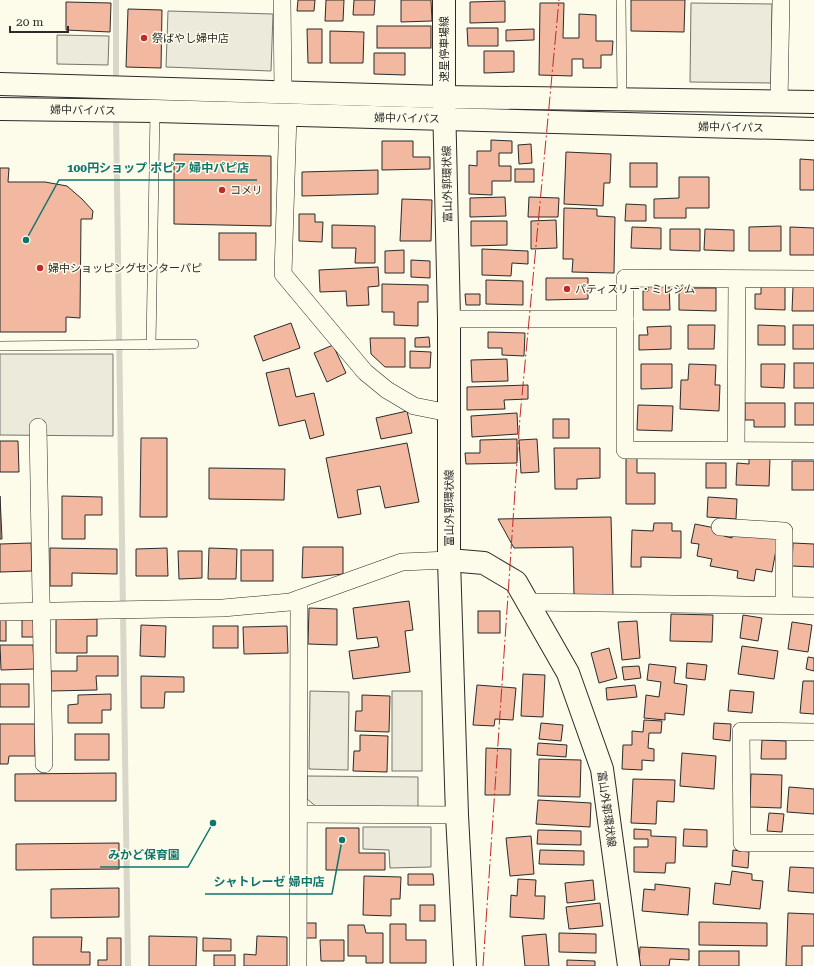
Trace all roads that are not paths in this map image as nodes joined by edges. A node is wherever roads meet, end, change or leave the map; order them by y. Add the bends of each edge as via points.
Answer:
1 (282, 0) edge
2 (444, 0) edge
3 (621, 0) edge
4 (781, 0) edge
5 (0, 84) edge
6 (283, 92) junction
7 (444, 97) junction
8 (622, 100) junction
9 (779, 102) junction
10 (814, 102) edge
11 (0, 109) edge
12 (155, 111) junction
13 (288, 116) junction
14 (445, 120) junction
15 (814, 129) edge
16 (737, 279) junction
17 (814, 279) edge
18 (449, 319) junction
19 (625, 319) junction
20 (194, 344) dead end
21 (152, 345) junction
22 (0, 346) edge
23 (449, 413) junction
24 (38, 427) dead end
25 (736, 450) junction
26 (814, 450) edge
27 (720, 527) dead end
28 (449, 560) junction
29 (299, 599) junction
30 (527, 602) junction
31 (784, 605) junction
32 (814, 606) edge
33 (42, 611) junction
34 (0, 612) edge
35 (814, 732) edge
36 (44, 764) dead end
37 (299, 814) junction
38 (457, 815) junction
39 (814, 843) edge
40 (298, 966) edge
41 (465, 966) edge
42 (629, 966) edge

1 - 6 street
2 - 7 main road, 速星停車場線
3 - 8 lane
4 - 9 street
5 - 6 main road, 婦中バイパス
6 - 7 main road, 婦中バイパス
7 - 8 main road, 婦中バイパス
7 - 14 main road, 富山外郭環状線
8 - 9 main road, 婦中バイパス
9 - 10 main road, 婦中バイパス
11 - 12 main road, 婦中バイパス
12 - 13 main road, 婦中バイパス
12 - 21 lane
13 - 14 main road, 婦中バイパス
13 - 23 street via 283,274 365,372 387,390 414,406
14 - 15 main road, 婦中バイパス
14 - 18 main road, 富山外郭環状線
16 - 17 street
16 - 19 street via 625,278
16 - 25 street
18 - 19 street
18 - 23 main road, 富山外郭環状線
19 - 25 street via 625,450
20 - 21 lane
21 - 22 lane
23 - 28 main road, 富山外郭環状線
24 - 33 street
25 - 26 street
27 - 31 street via 784,531
28 - 29 street via 402,562
28 - 30 main road, 富山外郭環状線 via 484,563 516,582
28 - 38 main road
29 - 33 street via 223,608
29 - 37 street
30 - 31 street
30 - 42 main road, 富山外郭環状線 via 568,673 602,769
31 - 32 street
33 - 34 street
33 - 36 street
35 - 39 street via 741,730 742,843
37 - 38 street
37 - 40 street
38 - 41 main road

